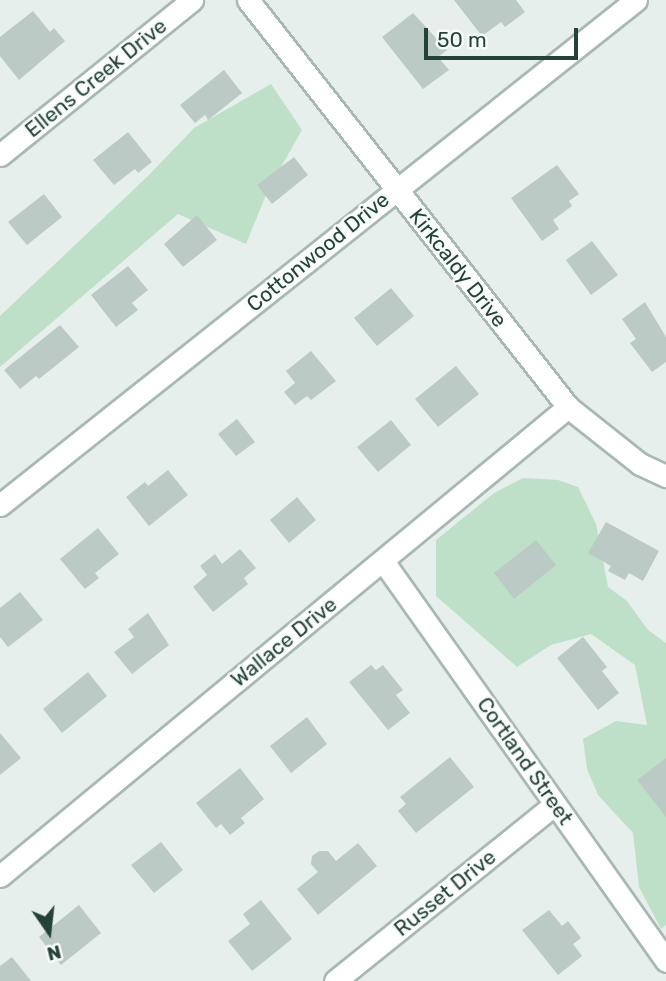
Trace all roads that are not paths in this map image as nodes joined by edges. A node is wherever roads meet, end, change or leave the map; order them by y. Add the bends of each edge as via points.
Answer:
1 (192, 0) edge
2 (248, 0) edge
3 (636, 0) edge
4 (0, 155) edge
5 (396, 189) junction
6 (568, 407) junction
7 (666, 476) edge
8 (0, 505) edge
9 (383, 561) junction
10 (555, 804) junction
11 (0, 876) edge
12 (666, 961) edge
13 (335, 981) edge

1 - 4 street, Ellens Creek Drive
2 - 5 street, Kirkcaldy Drive
3 - 5 street, Cottonwood Drive
5 - 6 street, Kirkcaldy Drive
5 - 8 street, Cottonwood Drive
6 - 7 street, Kirkcaldy Drive via 640,464
6 - 9 street, Wallace Drive
9 - 10 street, Cortland Street
9 - 11 street, Wallace Drive
10 - 12 street, Cortland Street
10 - 13 street, Russet Drive

